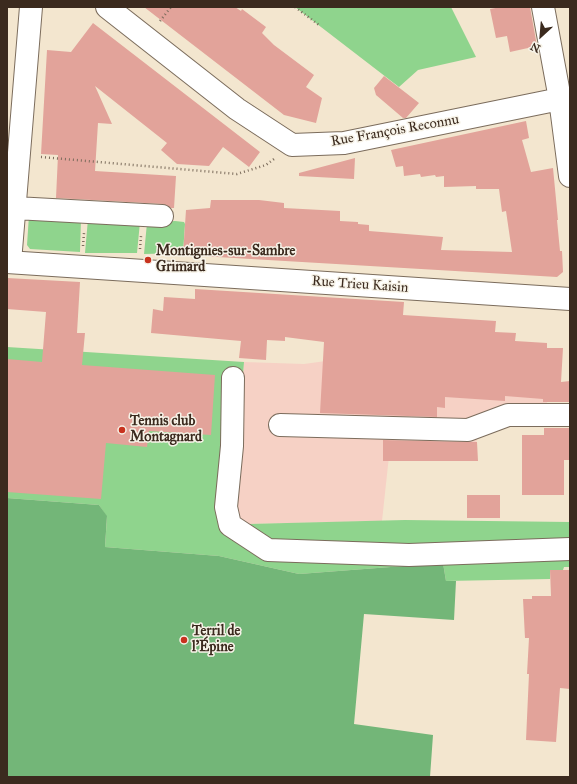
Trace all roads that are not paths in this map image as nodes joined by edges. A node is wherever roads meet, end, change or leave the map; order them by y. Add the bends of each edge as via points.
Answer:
1 (31, 7) edge
2 (107, 7) edge
3 (543, 7) edge
4 (560, 99) junction
5 (570, 176) edge
6 (15, 208) junction
7 (153, 216) road end
8 (9, 262) edge
9 (570, 299) edge
10 (233, 378) dead end
11 (570, 415) edge
12 (280, 425) dead end
13 (570, 549) edge

1 - 6 street
2 - 4 street, Rue François Reconnu via 237,109 292,145 344,143
3 - 4 street
4 - 5 street
6 - 7 street
6 - 8 street
8 - 9 street, Rue Trieu Kaisin
10 - 13 street via 232,446 226,506 230,524 268,550 409,555
11 - 12 street via 508,415 468,430

